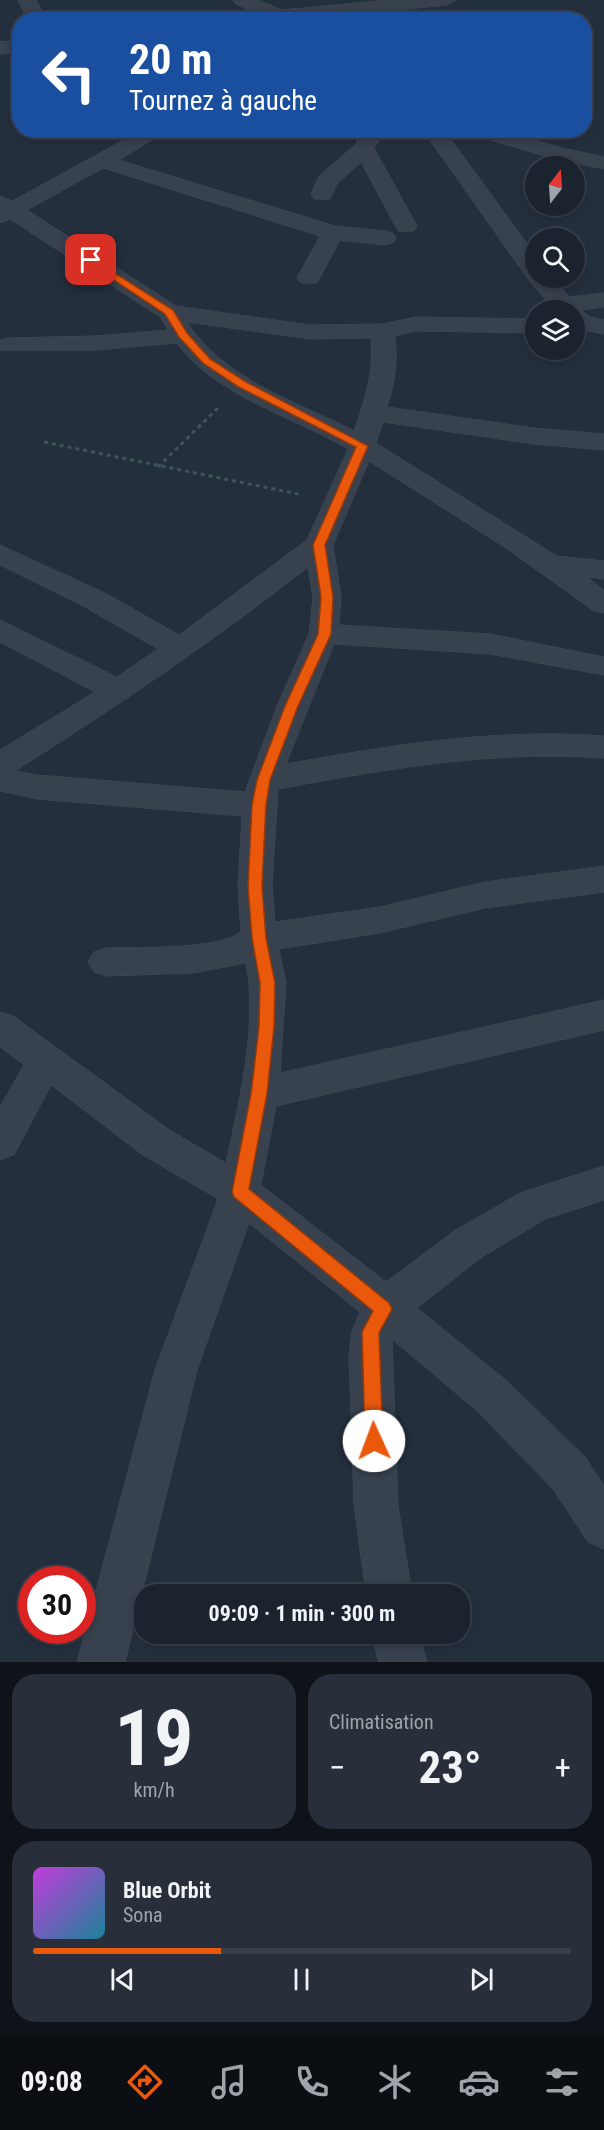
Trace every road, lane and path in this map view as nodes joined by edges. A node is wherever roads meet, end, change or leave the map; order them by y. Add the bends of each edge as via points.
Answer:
1 (242, 0) edge
2 (444, 0) edge
3 (259, 3) edge
4 (400, 6) junction
5 (274, 12) edge
6 (342, 12) edge
7 (388, 12) edge
8 (143, 138) edge
9 (439, 138) edge
10 (504, 138) edge
11 (367, 139) edge
12 (101, 161) junction
13 (604, 163) edge
14 (322, 194) dead end
15 (4, 209) edge
16 (406, 226) dead end
17 (333, 233) junction
18 (385, 238) dead end
19 (525, 258) edge
20 (309, 278) dead end
21 (549, 288) edge
22 (561, 300) edge
23 (604, 300) edge
24 (169, 312) junction
25 (585, 312) edge
26 (525, 326) edge
27 (383, 331) junction
28 (183, 335) junction
29 (8, 345) dead end
30 (242, 385) junction
31 (373, 413) junction
32 (44, 442) dead end
33 (604, 442) edge
34 (362, 446) junction
35 (158, 467) junction
36 (339, 501) junction
37 (319, 545) junction
38 (0, 554) edge
39 (553, 565) junction
40 (604, 570) edge
41 (604, 604) edge
42 (0, 630) edge
43 (324, 634) junction
44 (179, 648) junction
45 (600, 666) dead end
46 (119, 691) junction
47 (604, 747) edge
48 (1, 780) edge
49 (261, 792) junction
50 (604, 879) edge
51 (259, 938) junction
52 (106, 962) dead end
53 (604, 1015) edge
54 (0, 1027) edge
55 (45, 1061) junction
56 (259, 1094) junction
57 (0, 1143) edge
58 (604, 1183) edge
59 (240, 1192) junction
60 (383, 1309) junction
61 (604, 1526) edge
62 (387, 1584) edge
63 (398, 1644) edge
64 (101, 1662) edge
65 (403, 1662) edge

1 - 3 street
2 - 4 street
3 - 5 street
4 - 6 street
4 - 7 street
8 - 12 street
9 - 19 street
10 - 13 street
11 - 14 street via 327,181
11 - 16 street
12 - 15 street
12 - 17 street
15 - 24 street
17 - 18 street
17 - 20 street
21 - 22 street
23 - 25 street
24 - 27 street via 302,331
24 - 28 street
26 - 27 street via 416,324
27 - 31 street via 384,380
28 - 29 street via 91,345
28 - 30 street via 206,361
30 - 34 street
30 - 35 path
31 - 33 street
31 - 34 street
32 - 35 path
34 - 36 street
34 - 39 street
35 - 36 path
36 - 37 street
37 - 43 street via 327,597
37 - 44 street via 229,615
38 - 44 street via 95,600
39 - 40 street
39 - 41 street
42 - 46 street
43 - 45 street via 490,644
43 - 49 street via 291,706
44 - 46 street
46 - 48 street
47 - 49 street via 493,743 454,747
48 - 49 street via 37,788
49 - 51 street via 255,859
50 - 51 street via 485,895 380,920
51 - 52 street via 243,950 193,958
51 - 56 street via 268,983
53 - 56 street
54 - 55 street
55 - 57 street
55 - 59 street via 157,1143
56 - 59 street
58 - 60 street via 534,1206 468,1244
59 - 60 street
59 - 64 street via 176,1370
60 - 61 street via 492,1396 569,1473
60 - 62 street via 371,1332 370,1356 376,1505
63 - 65 street

